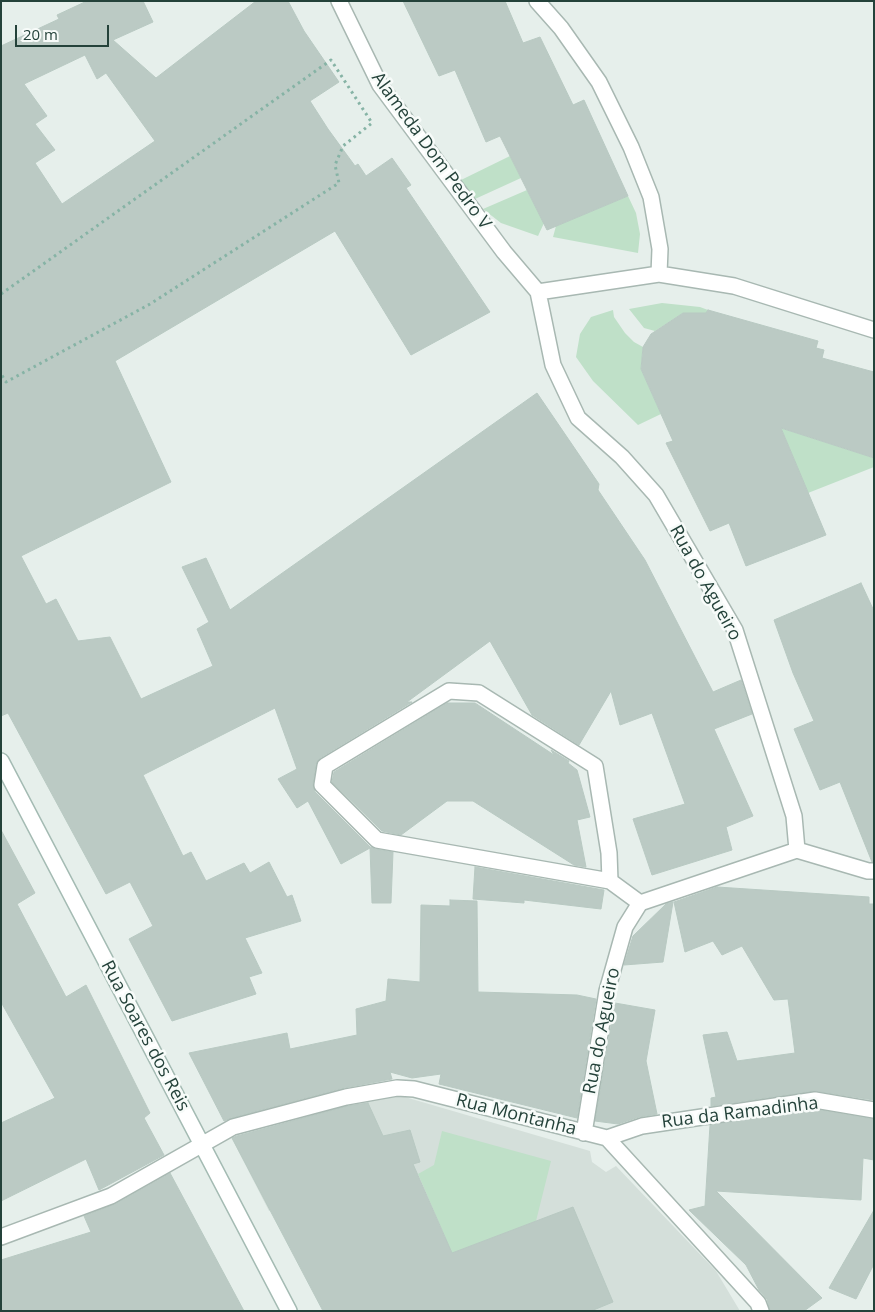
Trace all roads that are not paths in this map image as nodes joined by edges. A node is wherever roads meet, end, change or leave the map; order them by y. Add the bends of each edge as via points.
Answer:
1 (339, 1) edge
2 (538, 1) edge
3 (659, 274) junction
4 (538, 292) junction
5 (874, 330) edge
6 (1, 761) edge
7 (797, 850) junction
8 (874, 871) edge
9 (610, 881) junction
10 (640, 903) junction
11 (874, 1110) edge
12 (584, 1132) junction
13 (607, 1138) junction
14 (203, 1144) junction
15 (1, 1237) edge
16 (290, 1311) edge
17 (762, 1311) edge

1 - 4 street, Alameda Dom Pedro V via 380,85 504,252
2 - 3 street via 598,82 631,147 651,197 660,249
3 - 4 street
3 - 5 street via 734,286
4 - 7 street, Rua do Agueiro via 553,365 578,418 622,457 656,495 735,630 794,816
6 - 14 street, Rua Soares dos Reis
7 - 8 street
7 - 10 street
9 - 9 street via 377,840 322,785 325,766 449,691 479,693 595,766 609,853
9 - 10 street
10 - 12 street, Rua do Agueiro via 625,927 607,991
11 - 13 street, Rua da Ramadinha via 814,1100 642,1126
12 - 13 street, Rua Montanha
12 - 14 street, Rua Montanha via 414,1089 397,1088 346,1097 233,1126
13 - 17 street
14 - 15 street, Rua Montanha via 111,1196
14 - 16 street, Rua Soares dos Reis

